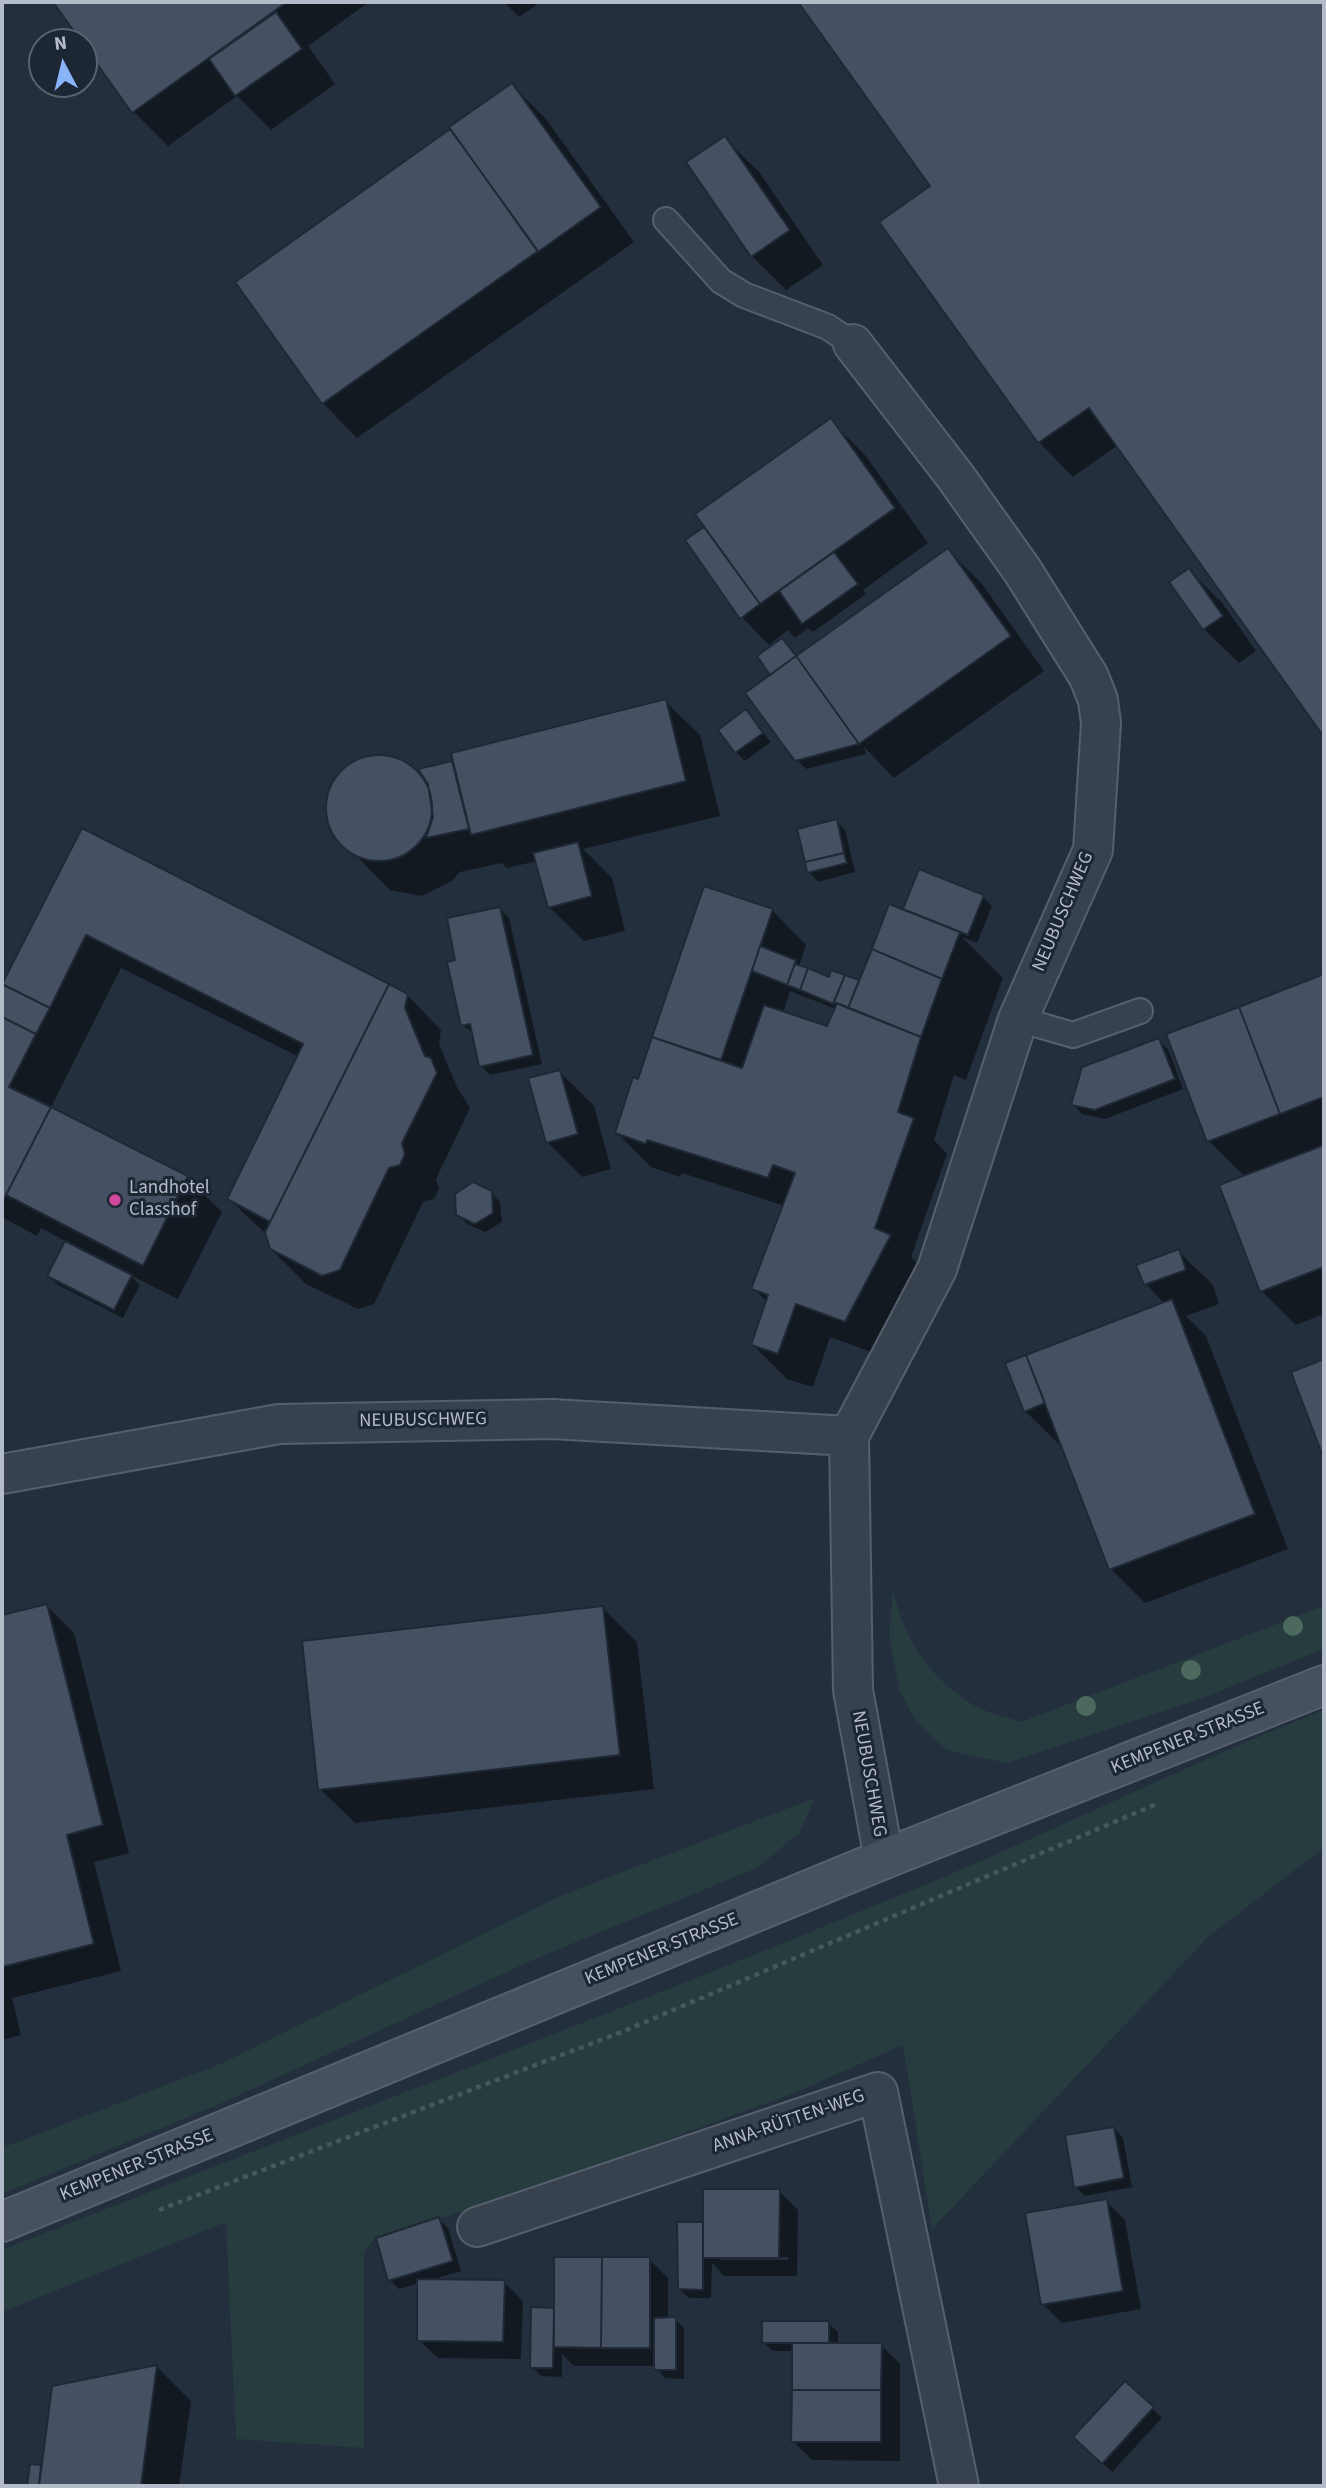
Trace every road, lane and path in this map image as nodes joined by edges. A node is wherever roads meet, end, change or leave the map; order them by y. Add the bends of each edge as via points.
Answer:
1 (666, 220) dead end
2 (853, 344) joint
3 (1140, 1011) dead end
4 (1018, 1019) junction
5 (849, 1436) junction
6 (2, 1474) edge
7 (1324, 1685) edge
8 (1171, 1798) dead end
9 (884, 1859) junction
10 (157, 2211) dead end
11 (2, 2222) edge
12 (477, 2227) dead end
13 (959, 2486) edge

1 - 2 lane via 721,281 744,295 828,327
2 - 4 street, NEUBUSCHWEG via 1022,570 1077,654 1098,700 1101,723 1093,850
3 - 4 lane via 1073,1035
4 - 5 street, NEUBUSCHWEG via 937,1269
5 - 6 street, NEUBUSCHWEG via 552,1419 279,1424
5 - 9 street, NEUBUSCHWEG via 853,1690
7 - 9 main road, KEMPENER STRASSE
8 - 10 path via 624,2031
9 - 11 main road, KEMPENER STRASSE
12 - 13 street, ANNA-RÜTTEN-WEG via 878,2092

